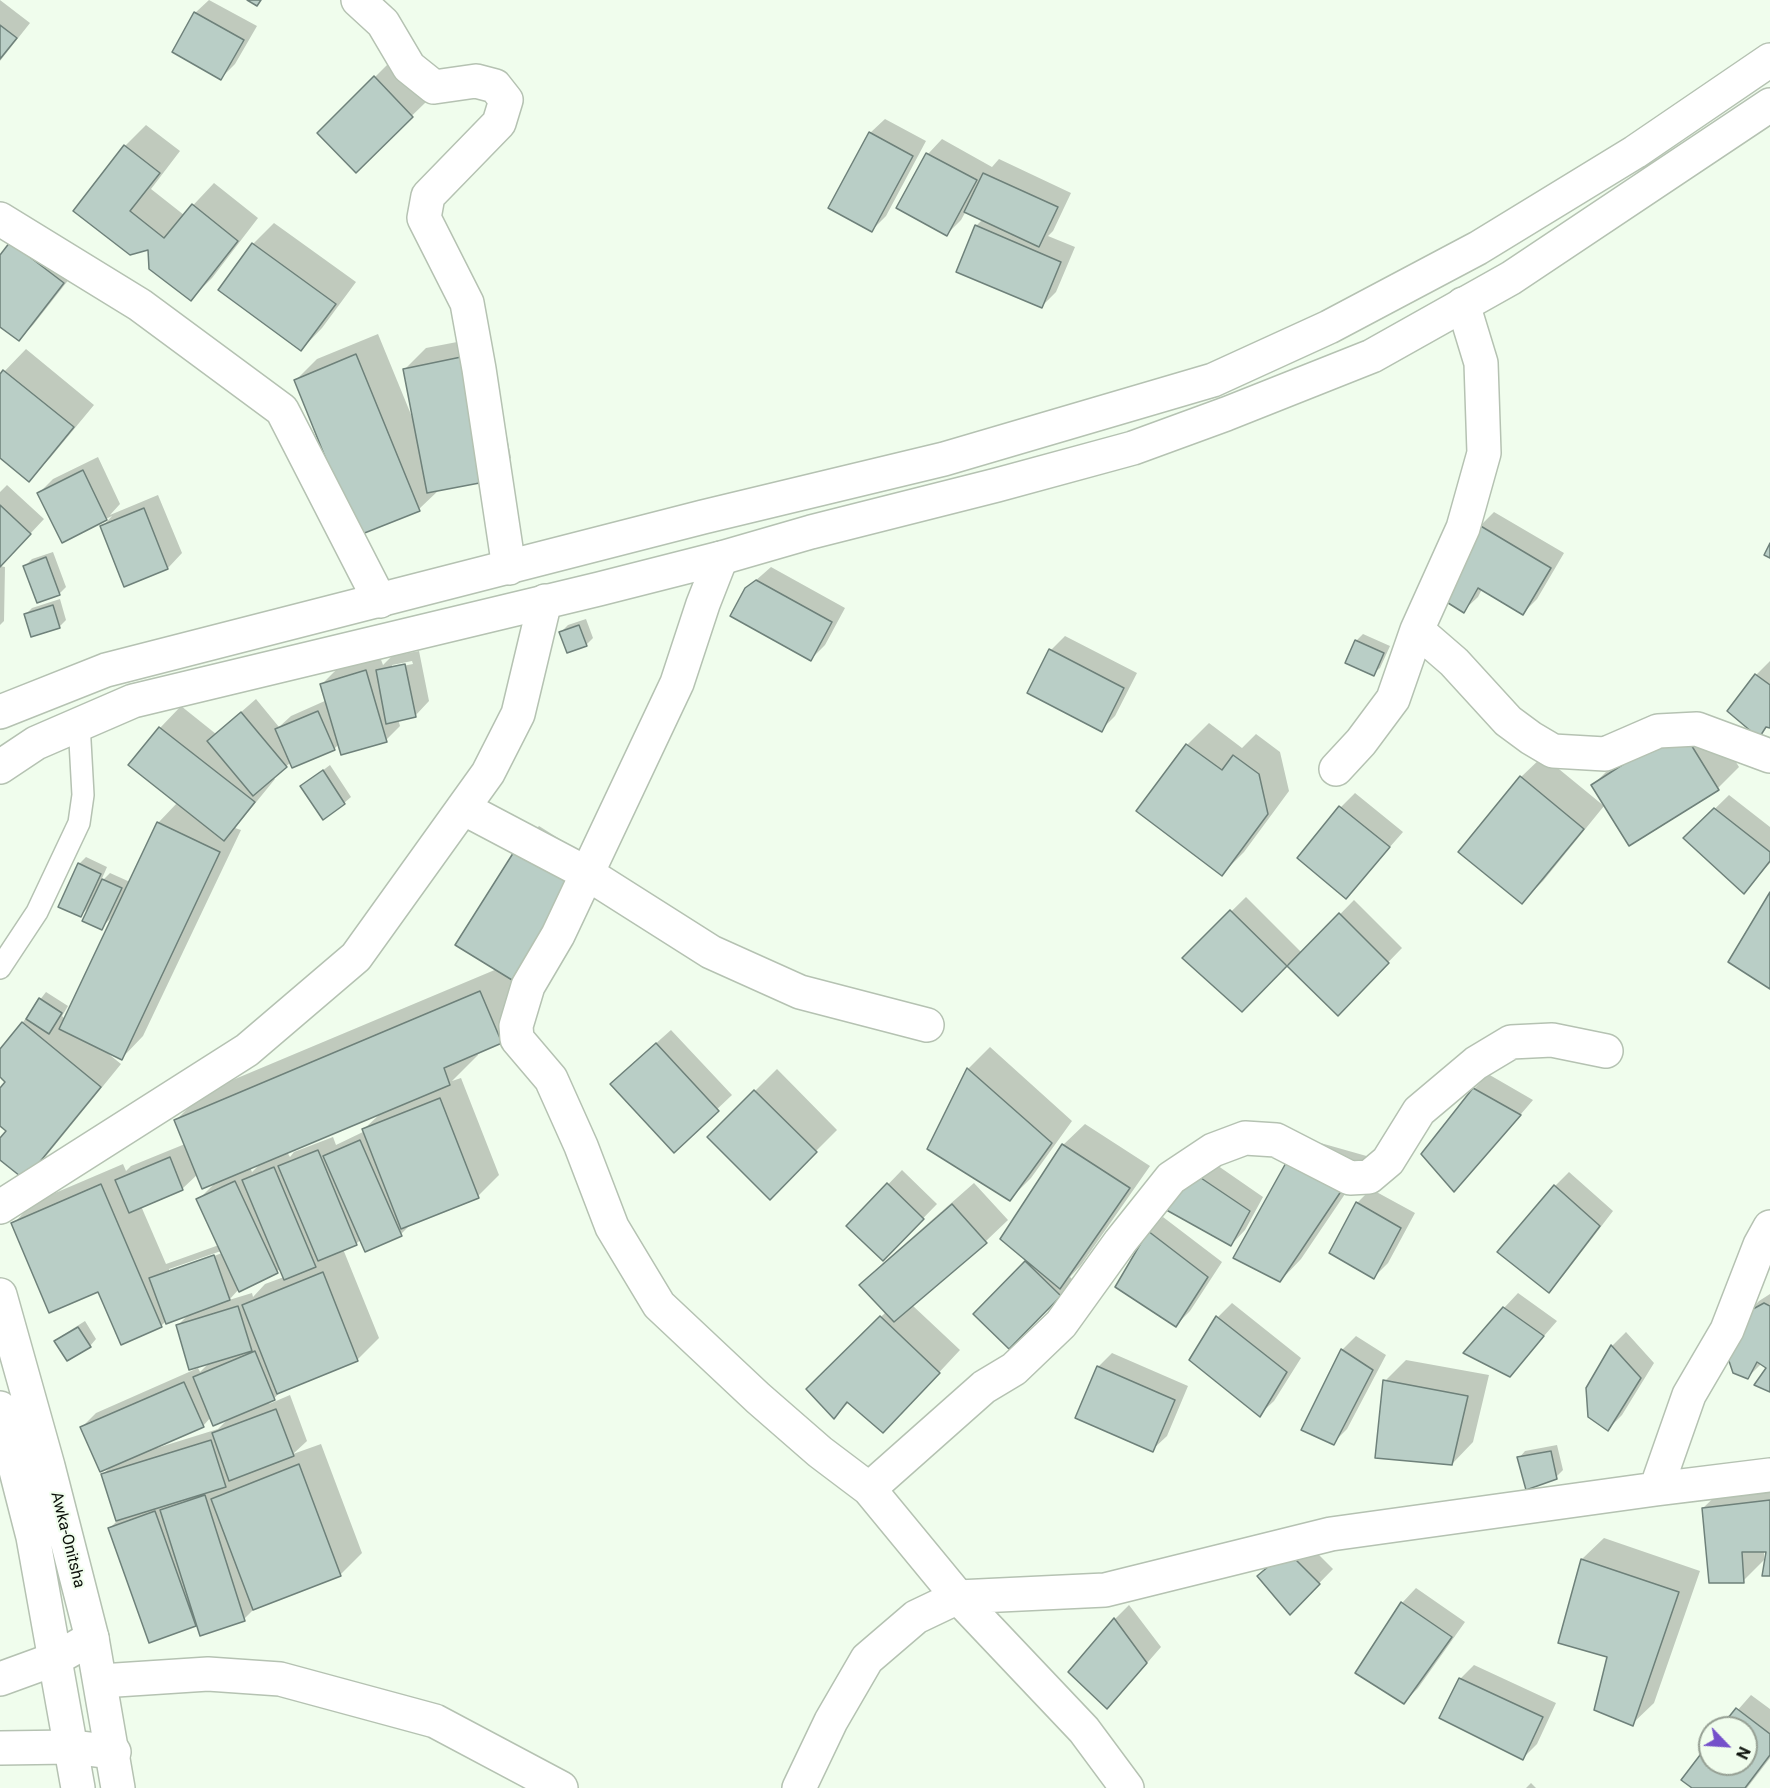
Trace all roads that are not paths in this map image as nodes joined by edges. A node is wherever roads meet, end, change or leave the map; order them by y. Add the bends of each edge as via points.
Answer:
1 (358, 0) edge
2 (1770, 60) edge
3 (1770, 105) edge
4 (0, 219) edge
5 (1463, 304) junction
6 (721, 558) junction
7 (509, 568) junction
8 (380, 600) junction
9 (545, 601) junction
10 (1417, 630) junction
11 (0, 712) edge
12 (79, 723) junction
13 (1770, 756) edge
14 (0, 767) edge
15 (1336, 769) dead end
16 (464, 808) junction
17 (588, 874) junction
18 (0, 968) edge
19 (927, 1025) dead end
20 (1606, 1051) dead end
21 (0, 1208) edge
22 (1770, 1227) edge
23 (0, 1295) edge
24 (0, 1408) edge
25 (1770, 1475) edge
26 (869, 1489) junction
27 (1656, 1489) junction
28 (958, 1597) junction
29 (92, 1638) junction
30 (55, 1659) junction
31 (0, 1679) edge
32 (101, 1681) junction
33 (71, 1747) junction
34 (0, 1748) edge
35 (114, 1752) junction
36 (78, 1788) edge
37 (118, 1788) edge
38 (561, 1788) edge
39 (799, 1788) edge
40 (1127, 1788) edge

1 - 7 street via 383,23 409,67 434,87 476,81 495,86 506,100 499,123 428,196 424,218 467,303
2 - 7 street via 1635,152 1478,248 1329,327 1213,380 944,459
3 - 5 street via 1511,278
4 - 8 street via 140,304 282,410
5 - 6 street via 1372,356 1133,448
5 - 10 street via 1480,363 1484,453 1463,528
6 - 9 street
6 - 17 street via 676,683
7 - 8 street
8 - 11 street via 106,670
9 - 12 street via 133,701
9 - 16 street via 518,714 488,773
10 - 13 street via 1454,662 1508,721 1553,751 1605,754 1658,731 1696,729
10 - 15 street via 1394,699
12 - 14 street via 36,743
12 - 18 lane via 83,795 79,823 37,912
16 - 17 street
16 - 21 street via 356,957 247,1050
17 - 19 street via 711,952 800,992
17 - 26 street via 528,986 516,1026 517,1039 551,1079 612,1227 659,1305 784,1421
20 - 26 street via 1552,1040 1511,1042 1476,1063 1419,1111 1388,1161 1369,1177 1350,1178 1276,1140 1245,1138 1213,1150 1171,1178 1061,1324 1014,1369 984,1387
22 - 27 street via 1727,1330 1689,1395
23 - 29 street, Awka-Onitsha
24 - 30 street, Awka-Onitsha via 33,1537
25 - 27 street
26 - 28 street
27 - 28 street via 1331,1533 1105,1590
28 - 39 street via 916,1617 867,1659
28 - 40 street via 1084,1730
29 - 30 street
29 - 32 street, Awka-Onitsha
30 - 31 street
30 - 33 street, Awka-Onitsha
32 - 35 street, Awka-Onitsha
32 - 38 street via 208,1674 280,1679 435,1721
33 - 34 street
33 - 35 street
33 - 36 street, Awka-Onitsha
35 - 37 street, Awka-Onitsha

